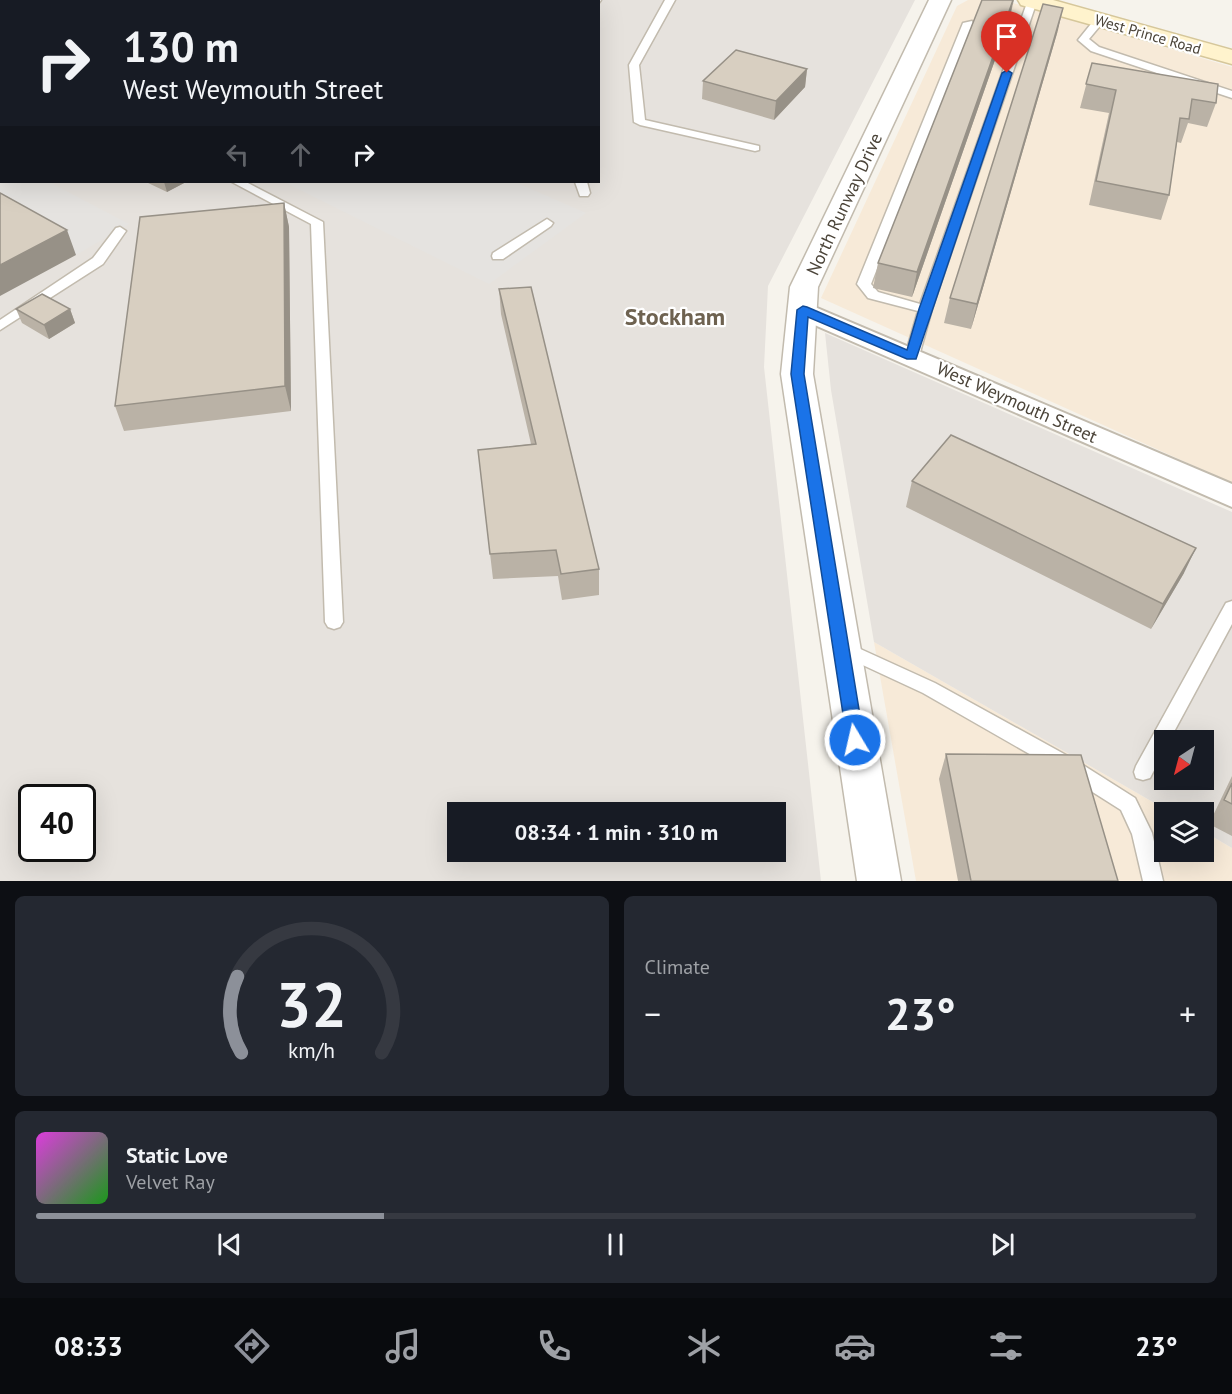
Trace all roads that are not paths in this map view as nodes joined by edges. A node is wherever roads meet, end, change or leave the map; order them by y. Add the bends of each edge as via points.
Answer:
1 (670, 0) edge
2 (940, 0) edge
3 (1031, 0) edge
4 (1085, 0) edge
5 (1099, 21) junction
6 (968, 23) dead end
7 (1232, 39) edge
8 (1232, 57) edge
9 (1232, 95) edge
10 (755, 148) dead end
11 (240, 183) edge
12 (547, 223) dead end
13 (120, 231) dead end
14 (498, 256) dead end
15 (925, 309) junction
16 (803, 310) junction
17 (0, 327) edge
18 (912, 356) junction
19 (1232, 496) edge
20 (1232, 608) edge
21 (334, 622) dead end
22 (840, 647) junction
23 (1143, 772) dead end
24 (879, 881) edge
25 (1152, 881) edge

1 - 10 lane via 634,65 640,122
2 - 16 street, North Runway Drive via 804,287
3 - 5 main road, West Prince Road
3 - 15 lane
4 - 7 main road, West Prince Road
5 - 8 main road, West Prince Road
5 - 9 lane via 1083,40 1095,49
6 - 15 lane via 864,284 873,295
11 - 21 lane via 317,222
12 - 14 lane
13 - 17 lane via 98,261
15 - 18 lane
16 - 18 street, West Weymouth Street
16 - 22 street, North Runway Drive via 797,374
18 - 19 street, West Weymouth Street
20 - 23 lane
22 - 24 street, North Runway Drive
22 - 25 lane via 929,688 1128,804 1142,833

